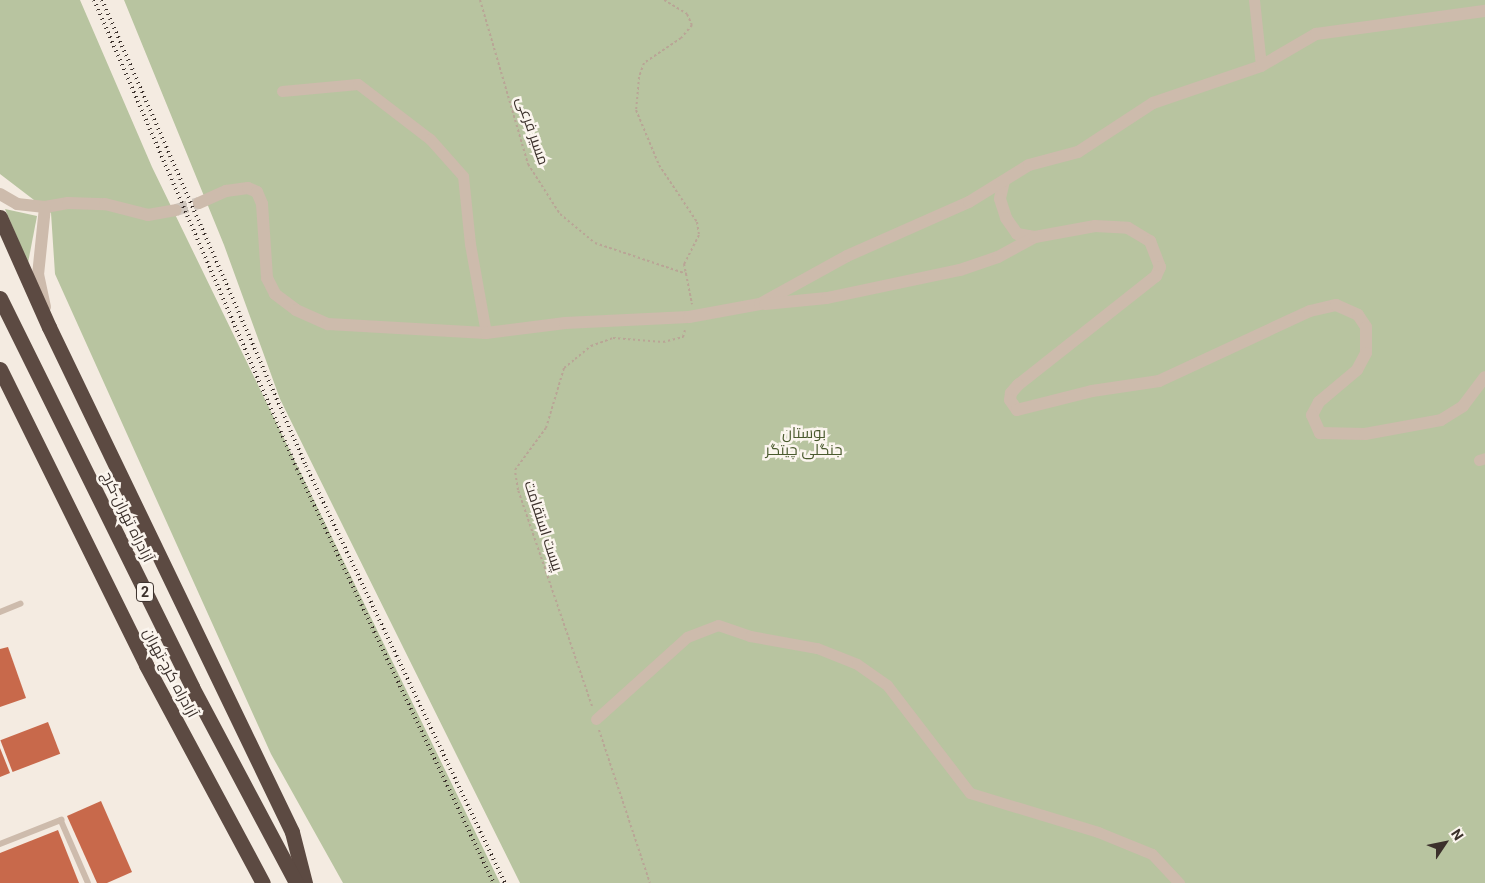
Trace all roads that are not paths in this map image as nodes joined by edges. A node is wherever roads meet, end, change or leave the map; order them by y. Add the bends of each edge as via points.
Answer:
1 (1254, 0) edge
2 (1485, 11) edge
3 (1261, 66) junction
4 (282, 92) dead end
5 (1004, 181) junction
6 (0, 194) edge
7 (199, 203) tunnel mouth
8 (45, 207) junction
9 (176, 210) tunnel mouth
10 (0, 216) edge
11 (1035, 237) junction
12 (0, 298) edge
13 (760, 304) junction
14 (49, 327) junction
15 (486, 333) junction
16 (0, 368) edge
17 (1485, 377) edge
18 (20, 604) dead end
19 (0, 612) edge
20 (596, 719) road end
21 (0, 844) edge
22 (88, 882) edge
23 (263, 883) edge
24 (296, 883) edge
25 (305, 883) edge
26 (1179, 883) edge

1 - 3 street
2 - 3 street via 1316,34
3 - 5 street via 1153,103 1078,152 1029,165
4 - 15 street via 358,84 430,139 462,176
5 - 11 street via 1000,199 1006,218 1017,234
5 - 13 street via 969,202 846,256
6 - 8 street via 17,204
7 - 15 street via 226,191 248,188 257,192 262,204 267,278 275,294 296,310 328,324
8 - 9 street via 68,203 105,204 148,216
8 - 14 street via 38,275
10 - 14 highway
11 - 13 street via 998,257 960,270 828,298
11 - 17 street via 1095,226 1128,228 1150,241 1160,267 1156,276 1018,385 1010,400 1018,410 1092,391 1159,381 1310,310 1336,305 1358,315 1366,327 1366,353 1357,370 1319,402 1312,415 1320,433 1365,434 1442,420 1463,406
12 - 24 highway, آزادراه تهران-کرج / 2 via 192,687
13 - 15 street via 689,317 565,323
14 - 25 highway via 292,832
16 - 23 highway, آزادراه کرج-تهران / 2 via 146,664
18 - 19 lane
20 - 26 street via 687,637 718,625 750,636 817,648 857,664 887,685 970,793 1098,832 1152,854
21 - 22 lane via 61,820

